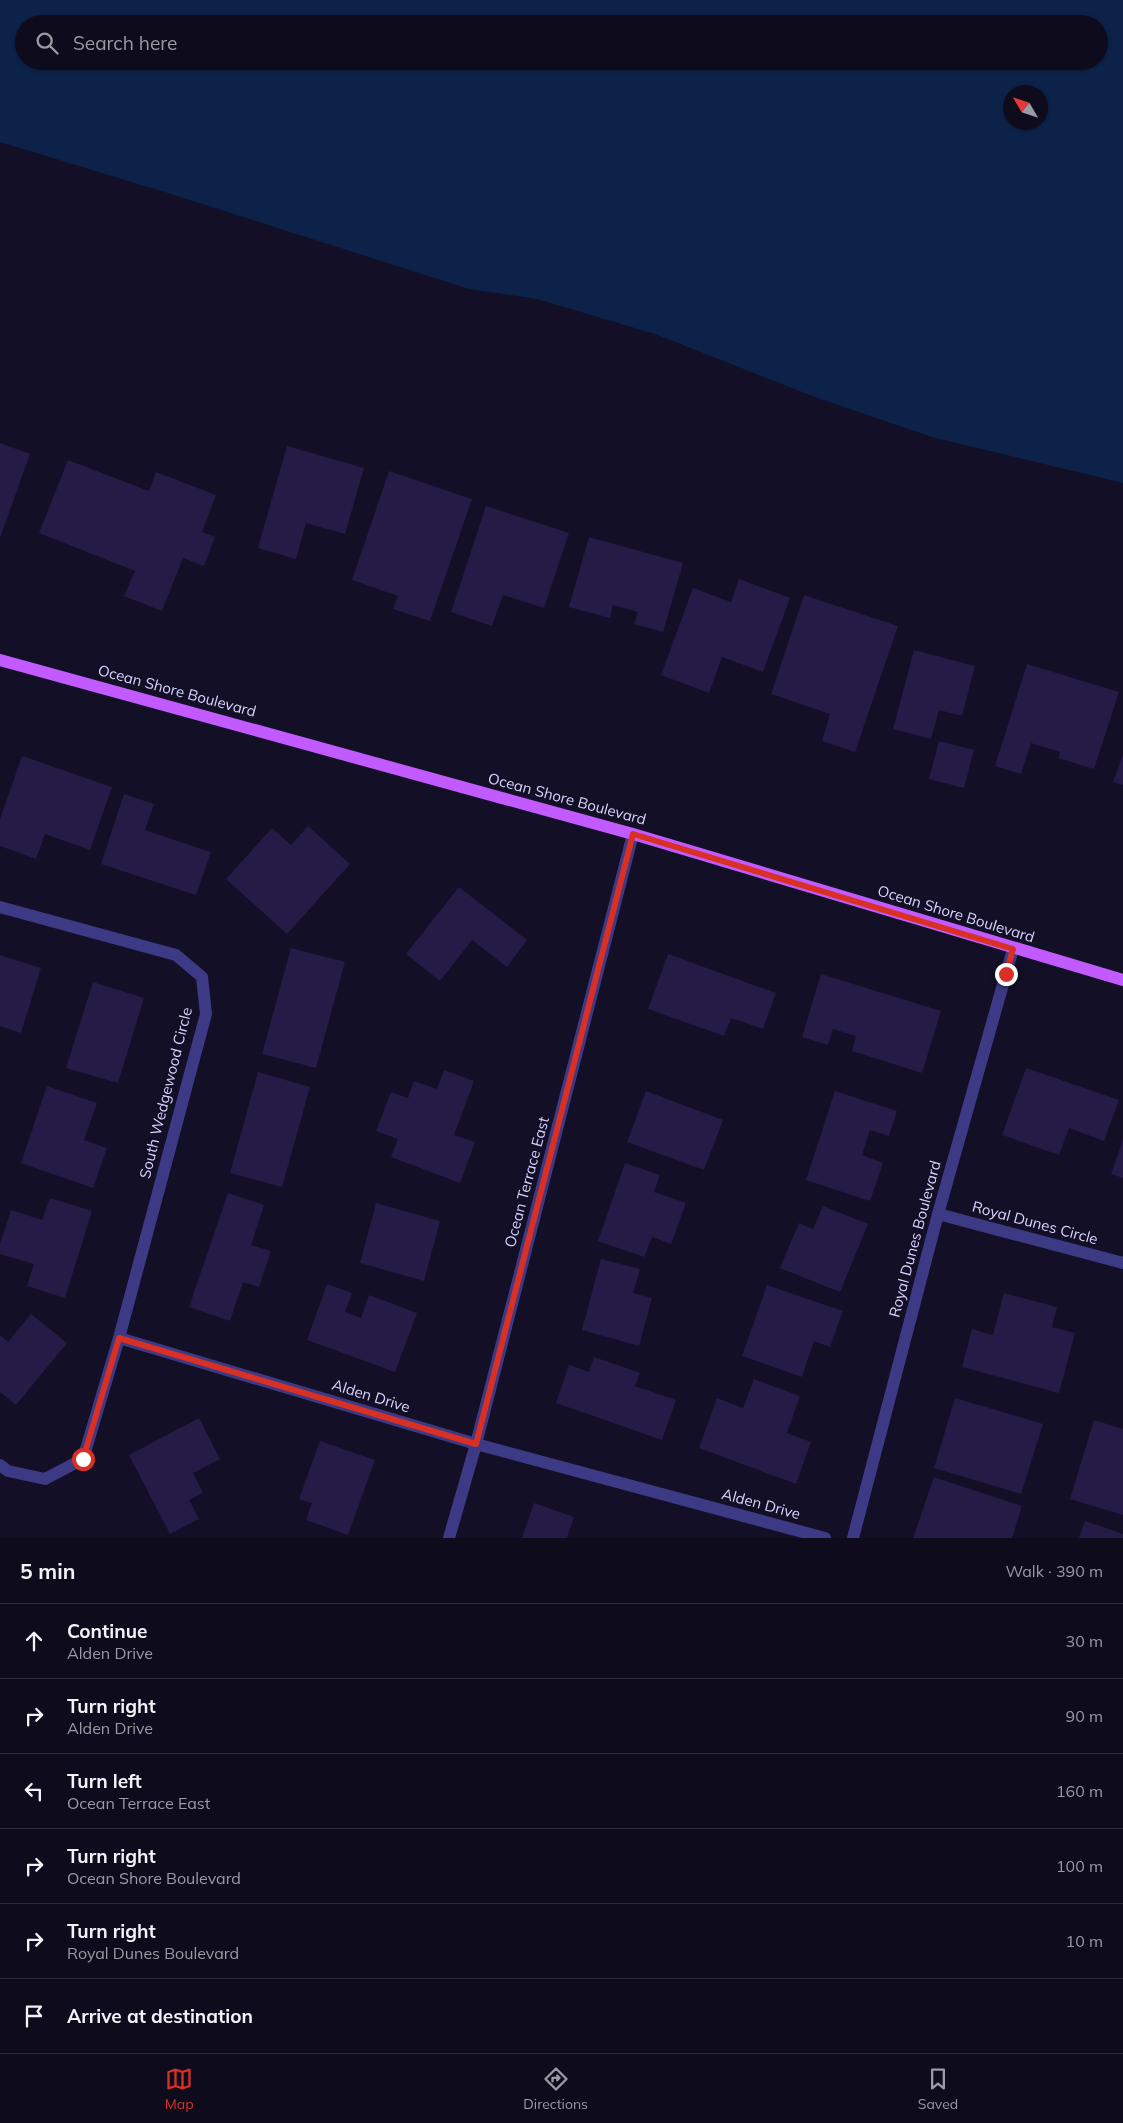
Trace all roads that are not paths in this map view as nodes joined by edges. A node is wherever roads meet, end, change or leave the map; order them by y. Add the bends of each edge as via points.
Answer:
1 (0, 660) edge
2 (633, 834) junction
3 (0, 907) edge
4 (1013, 949) junction
5 (1123, 980) edge
6 (938, 1214) junction
7 (1123, 1263) edge
8 (119, 1338) junction
9 (476, 1444) junction
10 (0, 1464) edge
11 (449, 1538) edge
12 (825, 1538) edge
13 (853, 1538) edge

1 - 2 main road, Ocean Shore Boulevard
2 - 4 main road, Ocean Shore Boulevard
2 - 9 street, Ocean Terrace East
3 - 8 street, South Wedgewood Circle via 176,955 202,977 206,1014
4 - 5 main road, Ocean Shore Boulevard
4 - 6 street, Royal Dunes Boulevard
6 - 7 street, Royal Dunes Circle
6 - 13 street, Royal Dunes Boulevard
8 - 9 street, Alden Drive
8 - 10 street via 83,1459 45,1479 8,1471
9 - 11 street, Ocean Terrace East
9 - 12 street, Alden Drive

